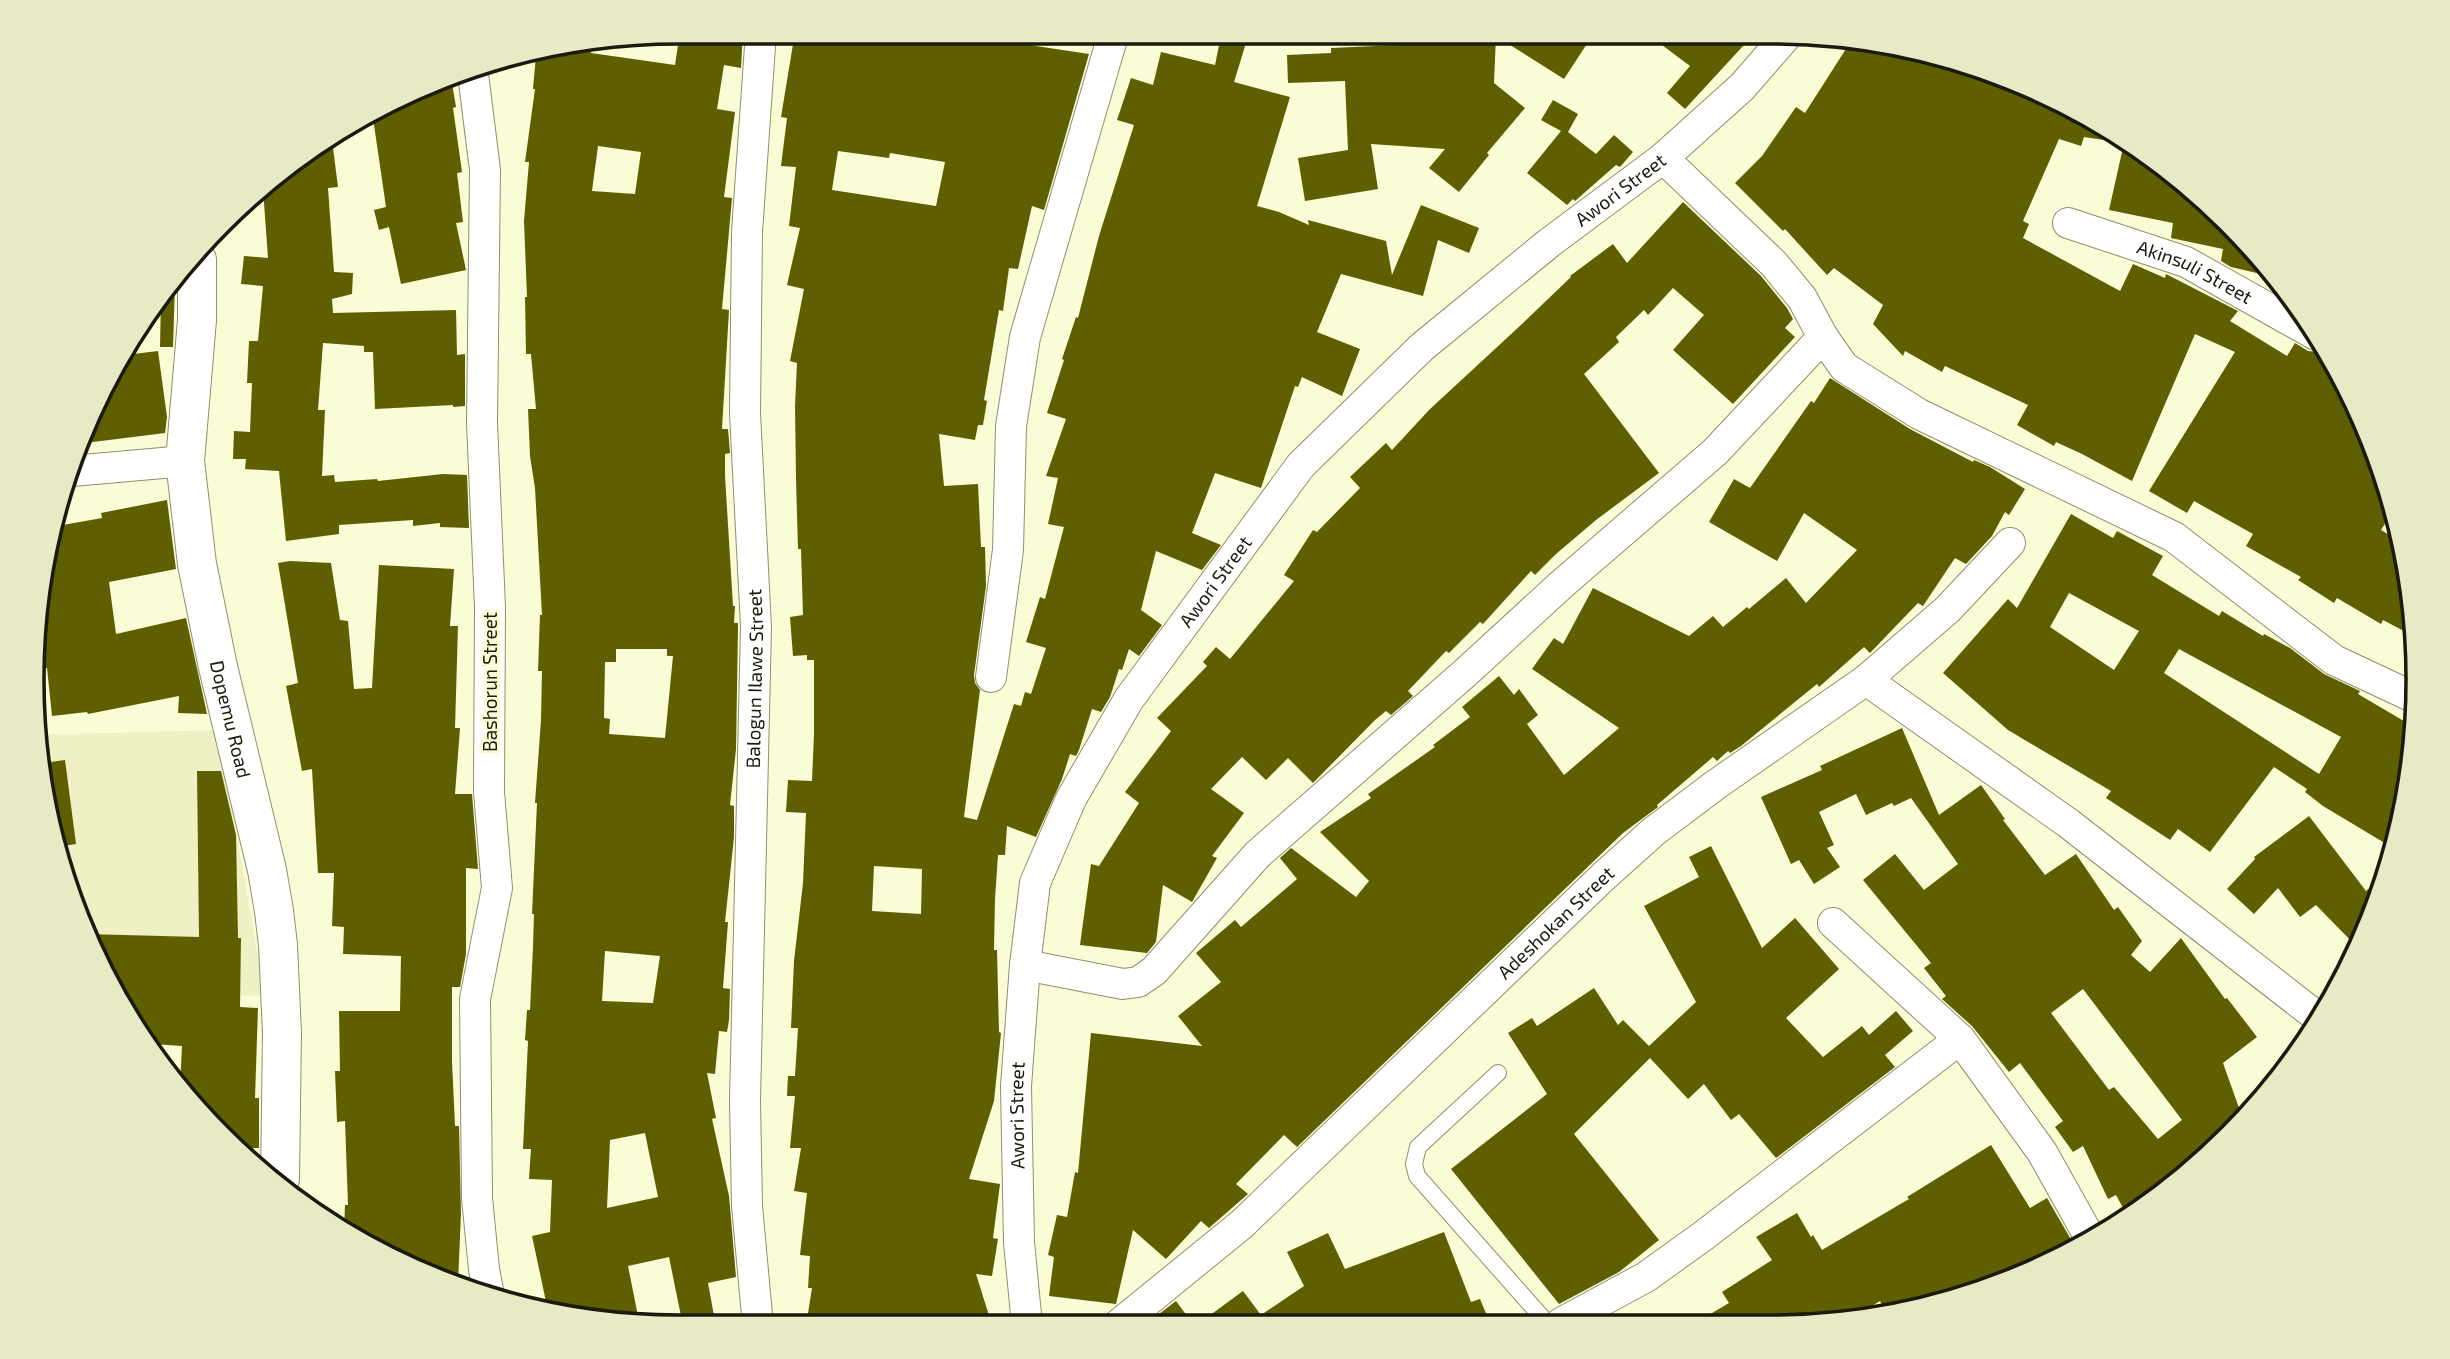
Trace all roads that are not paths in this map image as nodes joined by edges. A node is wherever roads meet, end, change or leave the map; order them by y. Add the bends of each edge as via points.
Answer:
1 (760, 44) edge
2 (1110, 44) edge
3 (1779, 44) edge
4 (473, 78) edge
5 (1662, 158) junction
6 (2068, 223) dead end
7 (197, 266) edge
8 (2298, 325) edge
9 (1823, 337) junction
10 (185, 461) junction
11 (79, 470) edge
12 (2010, 543) dead end
13 (991, 677) dead end
14 (1866, 680) junction
15 (2406, 694) edge
16 (1833, 923) dead end
17 (1025, 965) junction
18 (2312, 1012) edge
19 (1960, 1039) junction
20 (1498, 1073) dead end
21 (280, 1174) edge
22 (2087, 1231) edge
23 (487, 1286) edge
24 (757, 1315) edge
25 (1026, 1315) edge
26 (1130, 1315) edge
27 (1540, 1315) edge
28 (1576, 1315) edge

1 - 24 street, Balogun Ilawe Street via 747,232 745,412 757,627 745,1101 747,1206
2 - 13 street via 1025,337 1011,426 1008,550
3 - 5 street, Awori Street via 1742,87
4 - 23 street, Bashorun Street via 485,170 482,424 491,607 489,792 497,888 475,999 477,1198
5 - 9 street via 1774,264 1802,298
5 - 17 street, Awori Street via 1422,347 1301,465 1129,699 1071,799 1035,883
6 - 8 street, Akinsuli Street via 2186,262
7 - 10 main road, Dopemu Road
9 - 15 street via 1844,367 1920,414 2174,537 2334,660
9 - 17 street via 1715,452 1258,854 1154,971 1138,982 1123,984
10 - 11 street
10 - 21 main road, Dopemu Road via 200,576 274,911 282,1033
12 - 14 street, Adeshokan Street via 1948,609
14 - 18 street via 2068,823
14 - 26 street, Adeshokan Street via 1653,832 1242,1224
16 - 19 street
17 - 25 street, Awori Street via 1016,1086 1019,1242
19 - 22 street via 2042,1152
19 - 28 street via 1703,1237 1646,1277
20 - 27 lane via 1418,1147 1414,1164 1417,1177

